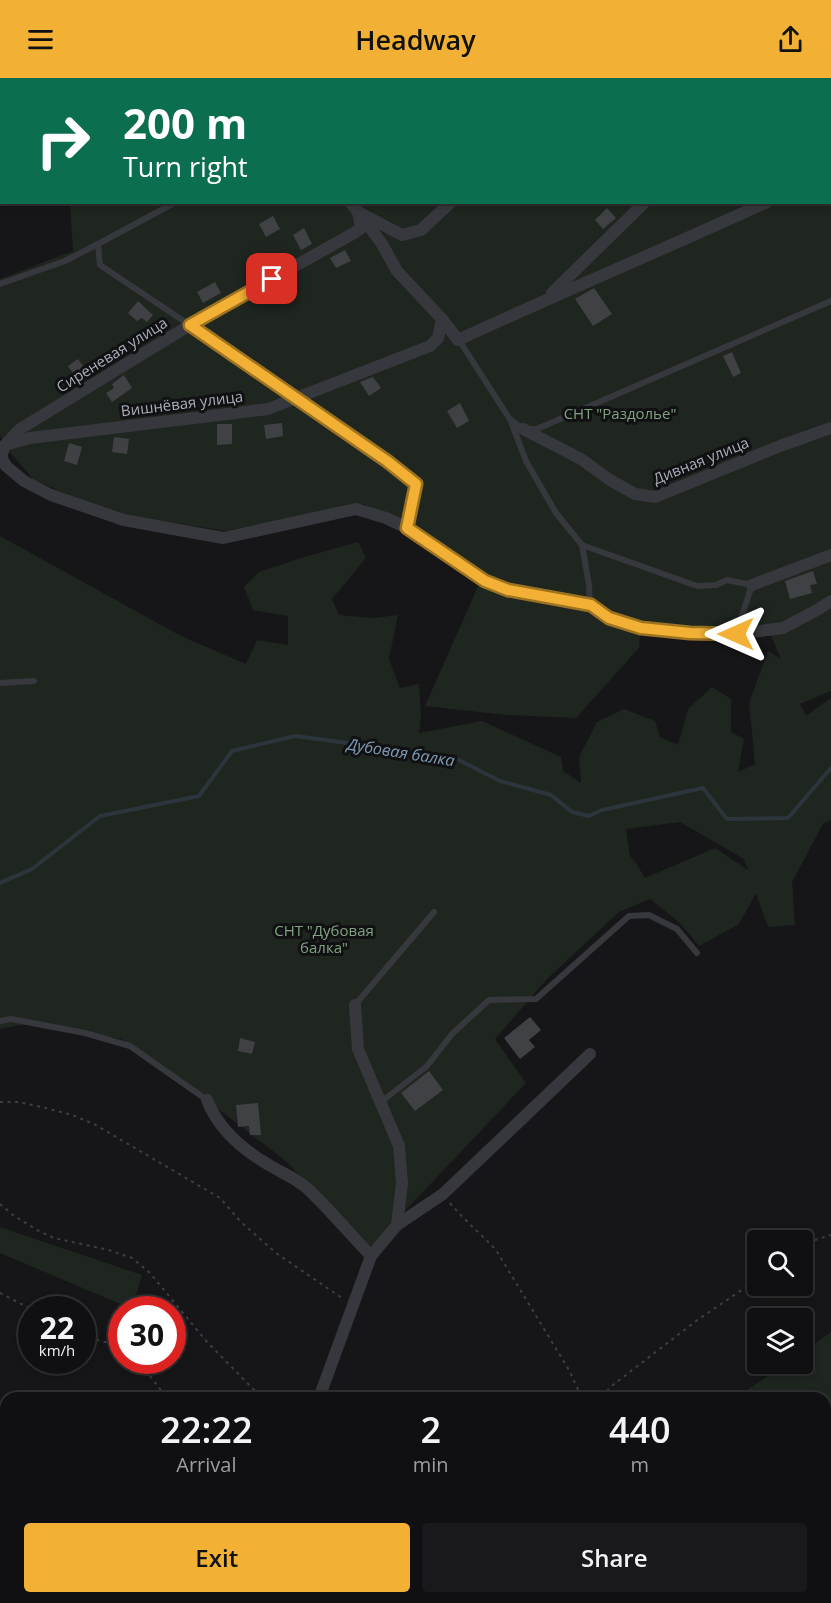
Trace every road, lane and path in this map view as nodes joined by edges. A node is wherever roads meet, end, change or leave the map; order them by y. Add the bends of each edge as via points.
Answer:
1 (172, 204) edge
2 (449, 204) edge
3 (643, 204) edge
4 (763, 204) edge
5 (354, 207) edge
6 (98, 244) junction
7 (0, 284) edge
8 (547, 298) junction
9 (831, 301) edge
10 (442, 319) junction
11 (190, 325) junction
12 (458, 340) junction
13 (296, 399) junction
14 (509, 418) junction
15 (831, 428) edge
16 (523, 429) junction
17 (5, 445) junction
18 (0, 457) edge
19 (407, 528) junction
20 (582, 545) junction
21 (831, 555) edge
22 (752, 585) junction
23 (831, 601) edge
24 (591, 605) junction
25 (736, 634) junction
26 (34, 681) dead end
27 (0, 683) edge
28 (434, 912) dead end
29 (697, 953) dead end
30 (355, 1005) joint
31 (0, 1021) edge
32 (590, 1054) dead end
33 (207, 1100) joint
34 (0, 1102) edge
35 (381, 1102) junction
36 (443, 1194) junction
37 (0, 1204) edge
38 (397, 1225) junction
39 (831, 1234) edge
40 (813, 1241) edge
41 (371, 1256) junction
42 (747, 1286) edge
43 (0, 1293) edge
44 (18, 1302) edge
45 (354, 1305) junction
46 (148, 1374) edge
47 (163, 1392) edge
48 (256, 1392) edge
49 (321, 1392) edge
50 (579, 1392) edge
51 (607, 1392) edge

1 - 6 lane
2 - 5 street via 421,230 402,235
3 - 8 street
4 - 8 street
5 - 10 street via 382,244 396,271
5 - 11 street, Сиреневая улица via 361,228
6 - 7 lane via 65,261
6 - 11 lane via 100,265
8 - 12 street
9 - 16 lane via 537,429
10 - 12 street
10 - 13 street, Вишнёвая улица via 438,338 430,346
11 - 13 lane
11 - 17 street, Сиреневая улица via 20,429
12 - 14 lane
13 - 17 street, Вишнёвая улица via 268,409 30,438
13 - 19 lane via 416,484
14 - 16 lane
14 - 20 lane via 526,461 556,513
15 - 16 street, Дивная улица via 655,497 635,494 581,459
17 - 18 street, Сиреневая улица
18 - 19 street via 24,481 51,495 124,520 223,538 356,509
19 - 24 street via 485,581 508,590
20 - 22 lane via 697,586 727,580
20 - 24 lane
21 - 22 street
22 - 25 lane
23 - 25 street via 783,628
24 - 25 street via 609,618 641,628
26 - 27 lane
28 - 30 lane
29 - 35 lane via 677,929 649,915 629,916 536,999 489,1000 452,1034 427,1066
30 - 35 street via 358,1049
31 - 33 lane via 11,1019 85,1033 130,1046
32 - 36 street
33 - 41 street via 227,1132 250,1152 307,1188
34 - 45 path via 30,1104 94,1124 220,1198 276,1253
35 - 38 street via 399,1146 402,1183
36 - 38 street
36 - 50 path via 496,1250
37 - 48 path via 54,1238 132,1258 150,1273 207,1342
38 - 41 street
39 - 40 path
41 - 45 street
42 - 51 path via 696,1321
43 - 44 path
45 - 49 street
46 - 47 path

